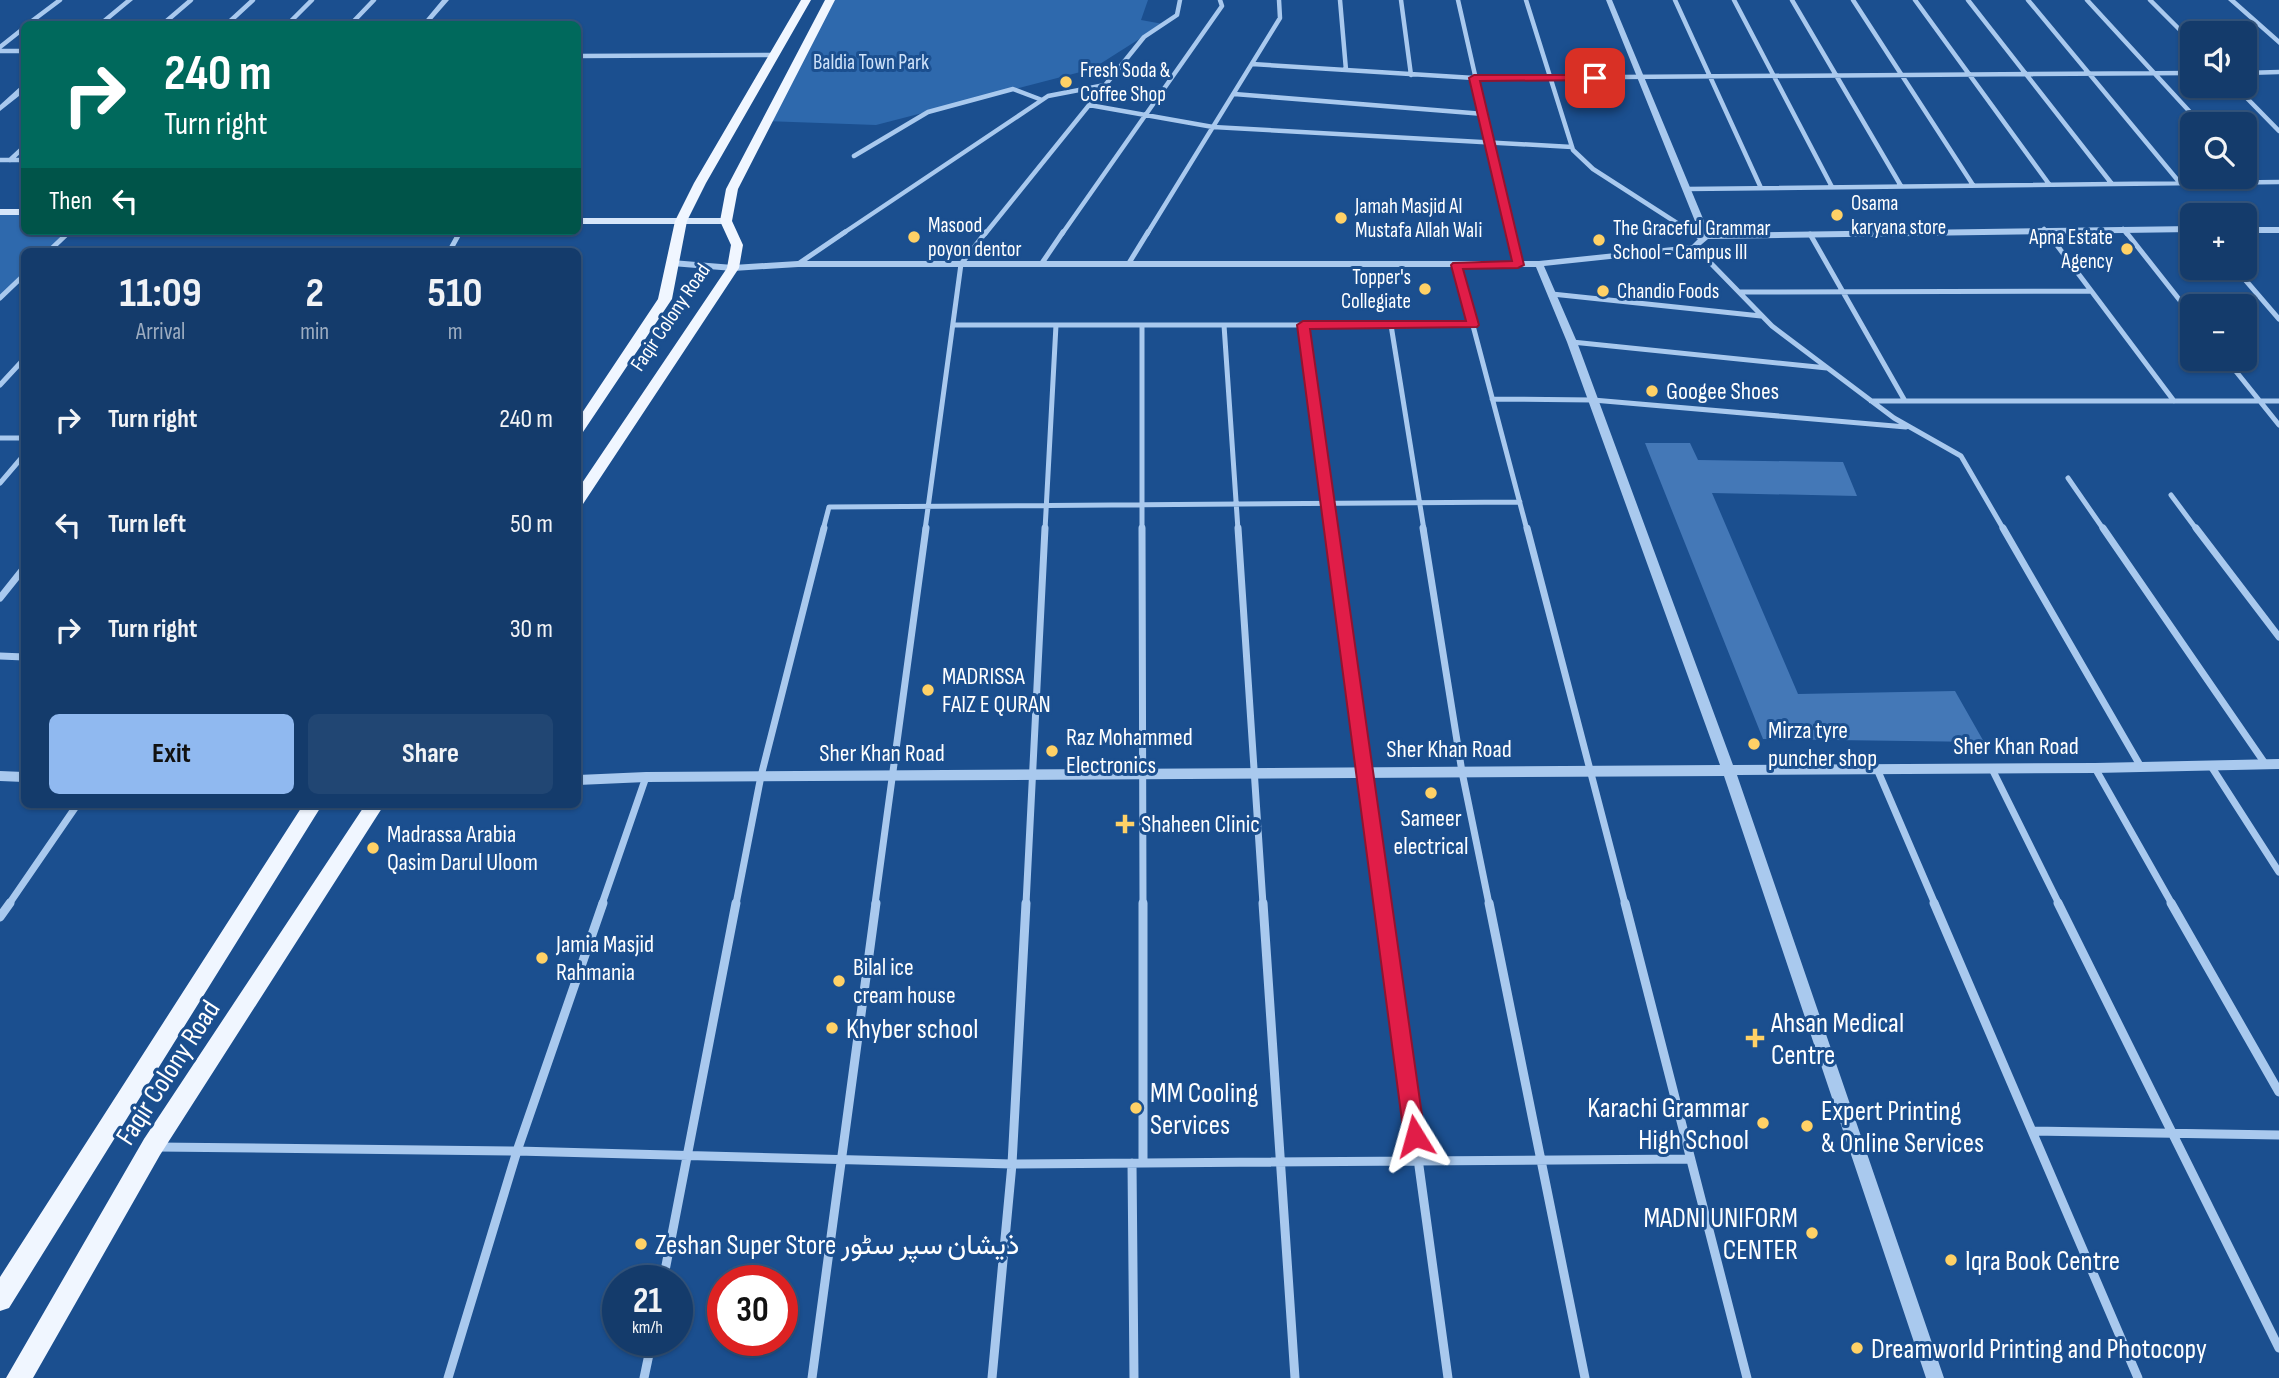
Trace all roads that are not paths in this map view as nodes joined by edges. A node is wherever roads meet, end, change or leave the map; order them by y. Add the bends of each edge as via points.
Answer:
1 (60, 0) edge
2 (130, 0) edge
3 (191, 0) edge
4 (253, 0) edge
5 (312, 0) edge
6 (374, 0) edge
7 (446, 0) edge
8 (806, 0) edge
9 (830, 0) edge
10 (1180, 0) edge
11 (1220, 0) edge
12 (1279, 0) edge
13 (1340, 0) edge
14 (1401, 0) edge
15 (1458, 0) edge
16 (1526, 0) edge
17 (1609, 0) edge
18 (1675, 0) edge
19 (1734, 0) edge
20 (1792, 0) edge
21 (1853, 0) edge
22 (1915, 0) edge
23 (1968, 0) edge
24 (2028, 0) edge
25 (2087, 0) edge
26 (2150, 0) edge
27 (2231, 0) edge
28 (33, 21) edge
29 (104, 21) edge
30 (166, 21) edge
31 (230, 21) edge
32 (291, 21) edge
33 (354, 21) edge
34 (428, 21) edge
35 (2180, 30) edge
36 (21, 31) edge
37 (2279, 43) edge
38 (0, 49) edge
39 (21, 51) edge
40 (773, 55) junction
41 (581, 56) edge
42 (1252, 64) junction
43 (1346, 70) junction
44 (2279, 72) edge
45 (2257, 73) edge
46 (2026, 74) junction
47 (2090, 74) junction
48 (2154, 74) junction
49 (2180, 74) edge
50 (1411, 75) junction
51 (1773, 75) junction
52 (1836, 75) junction
53 (1902, 75) junction
54 (1969, 75) junction
55 (1640, 76) junction
56 (1710, 76) junction
57 (1474, 78) junction
58 (1550, 79) junction
59 (1106, 85) junction
60 (21, 91) edge
61 (1234, 94) junction
62 (2247, 98) edge
63 (1042, 100) junction
64 (1089, 105) junction
65 (0, 109) edge
66 (2190, 112) edge
67 (1484, 114) junction
68 (1146, 115) junction
69 (1213, 127) junction
70 (2279, 131) edge
71 (1492, 144) junction
72 (1572, 147) junction
73 (21, 150) edge
74 (854, 156) dead end
75 (0, 160) edge
76 (10, 160) junction
77 (21, 160) edge
78 (2257, 182) edge
79 (2279, 182) edge
80 (2180, 183) joint
81 (2049, 184) junction
82 (2112, 184) junction
83 (1901, 186) junction
84 (1973, 186) junction
85 (1832, 187) junction
86 (1761, 188) junction
87 (1687, 189) junction
88 (0, 212) edge
89 (21, 212) edge
90 (581, 221) edge
91 (681, 221) junction
92 (726, 221) junction
93 (2044, 229) junction
94 (2123, 229) junction
95 (2180, 229) edge
96 (2257, 230) edge
97 (2278, 231) edge
98 (1810, 234) junction
99 (66, 235) edge
100 (1701, 241) junction
101 (52, 248) edge
102 (672, 263) junction
103 (1042, 263) junction
104 (1129, 263) junction
105 (798, 264) junction
106 (961, 264) junction
107 (1539, 264) junction
108 (1457, 265) junction
109 (1518, 265) junction
110 (733, 268) junction
111 (21, 278) edge
112 (2245, 280) edge
113 (1739, 292) junction
114 (1843, 292) junction
115 (2091, 292) junction
116 (1552, 294) junction
117 (0, 298) edge
118 (2180, 301) edge
119 (1762, 316) junction
120 (2279, 319) edge
121 (953, 325) junction
122 (1056, 325) junction
123 (1142, 325) junction
124 (1224, 325) junction
125 (1303, 325) junction
126 (1391, 325) junction
127 (1473, 325) junction
128 (1572, 342) junction
129 (21, 362) edge
130 (1828, 368) junction
131 (2236, 371) edge
132 (0, 385) edge
133 (1492, 399) junction
134 (1593, 400) junction
135 (1871, 401) junction
136 (1905, 401) junction
137 (2174, 401) junction
138 (2260, 401) junction
139 (2279, 401) edge
140 (581, 425) edge
141 (2279, 425) edge
142 (1910, 427) junction
143 (0, 438) edge
144 (21, 438) edge
145 (21, 459) edge
146 (2068, 478) dead end
147 (0, 483) edge
148 (2171, 495) dead end
149 (581, 496) edge
150 (1328, 502) junction
151 (1419, 502) junction
152 (1520, 502) junction
153 (1143, 503) junction
154 (1236, 503) junction
155 (1047, 504) junction
156 (928, 505) junction
157 (21, 572) edge
158 (0, 598) edge
159 (2279, 637) edge
160 (0, 656) edge
161 (21, 657) edge
162 (2273, 764) edge
163 (2211, 766) junction
164 (2141, 767) junction
165 (2095, 768) junction
166 (1877, 769) junction
167 (1992, 769) junction
168 (1591, 771) junction
169 (1729, 771) junction
170 (1461, 772) junction
171 (1254, 773) junction
172 (1364, 773) junction
173 (1143, 774) junction
174 (1033, 775) junction
175 (0, 776) edge
176 (761, 776) junction
177 (891, 776) junction
178 (21, 777) edge
179 (646, 777) junction
180 (581, 780) edge
181 (75, 808) edge
182 (311, 808) edge
183 (373, 808) edge
184 (2279, 872) edge
185 (0, 901) edge
186 (12, 902) junction
187 (0, 917) edge
188 (2279, 1092) edge
189 (2032, 1131) junction
190 (2173, 1134) junction
191 (2279, 1135) edge
192 (152, 1147) junction
193 (517, 1152) junction
194 (687, 1157) junction
195 (1690, 1159) junction
196 (841, 1160) junction
197 (1541, 1160) junction
198 (1418, 1161) junction
199 (1281, 1162) junction
200 (1132, 1163) junction
201 (1143, 1163) junction
202 (1012, 1164) junction
203 (666, 1265) edge
204 (0, 1299) edge
205 (2279, 1348) edge
206 (649, 1356) edge
207 (19, 1378) edge
208 (448, 1378) edge
209 (644, 1378) edge
210 (812, 1378) edge
211 (992, 1378) edge
212 (1134, 1378) edge
213 (1295, 1378) edge
214 (1448, 1378) edge
215 (1585, 1378) edge
216 (1747, 1378) edge
217 (1935, 1378) edge
218 (2138, 1378) edge

1 - 28 street
2 - 29 street
3 - 30 street
4 - 31 street
5 - 32 street
6 - 33 street
7 - 34 street
8 - 40 main road, Faqir Colony Road
9 - 92 main road, Faqir Colony Road via 748,155
10 - 59 street via 1177,15 1144,37
11 - 68 street via 1222,6
12 - 42 street via 1280,18
13 - 43 street
14 - 50 street
15 - 57 street
16 - 58 street
17 - 55 street
18 - 56 street
19 - 51 street
20 - 52 street
21 - 53 street
22 - 54 street
23 - 46 street
24 - 47 street
25 - 48 street
26 - 35 street
27 - 37 street
36 - 38 street
38 - 39 street
40 - 41 street
40 - 91 main road, Faqir Colony Road
42 - 43 street
42 - 61 street
43 - 50 street
44 - 45 street
46 - 47 street
46 - 54 street
46 - 82 street
47 - 48 street
47 - 80 street
48 - 49 street
48 - 66 street
50 - 57 street
51 - 52 street
51 - 56 street
51 - 85 street
52 - 53 street
52 - 83 street
53 - 54 street
53 - 84 street
54 - 81 street
55 - 56 street
55 - 58 street
55 - 87 street
56 - 86 street
57 - 58 street
57 - 67 street
58 - 72 street
59 - 63 street
59 - 64 street
60 - 65 street
61 - 67 street
61 - 69 street
62 - 70 street
63 - 74 street via 1013,89 928,112
63 - 105 street
64 - 68 street
64 - 106 street
67 - 71 street
68 - 69 street
68 - 103 street
69 - 71 street
69 - 104 street
71 - 72 street
71 - 109 street
72 - 100 street via 1581,161
73 - 76 street
75 - 76 street
76 - 77 street
78 - 79 street
80 - 82 street
81 - 82 street
81 - 84 street
83 - 84 street
83 - 85 street
85 - 86 street
86 - 87 street
87 - 100 street
88 - 89 main road
90 - 91 main road
91 - 92 main road
91 - 102 main road, Faqir Colony Road
92 - 110 main road, Faqir Colony Road via 737,245
93 - 94 street
93 - 98 street
93 - 115 street
94 - 95 street
94 - 118 street
96 - 97 street
98 - 100 street
98 - 114 street
99 - 101 street
100 - 107 street
100 - 113 street
102 - 110 street
102 - 140 main road, Faqir Colony Road via 666,299
103 - 104 street
103 - 106 street
104 - 108 street
105 - 106 street
105 - 110 street
106 - 121 street
107 - 109 street
107 - 116 street
108 - 109 street
108 - 127 street
110 - 149 main road, Faqir Colony Road
111 - 117 street
112 - 120 street
113 - 114 street
113 - 119 street
114 - 115 street
114 - 136 street
115 - 137 street
116 - 119 street
116 - 128 street
119 - 130 street
121 - 122 street
121 - 156 street
122 - 123 street
122 - 155 street
123 - 124 street
123 - 153 street
124 - 125 street
124 - 154 street
125 - 126 street
125 - 150 street
126 - 127 street
126 - 151 street
127 - 133 street
128 - 130 street
128 - 134 street
129 - 132 street
130 - 135 street
131 - 138 street
133 - 134 street
133 - 152 street
134 - 142 street
134 - 169 street
135 - 136 street
135 - 142 street
136 - 137 street
137 - 138 street
138 - 139 street
138 - 141 street
142 - 164 street via 1961,456
143 - 144 street
145 - 147 street
146 - 162 street
148 - 159 street
150 - 151 street
150 - 154 street
150 - 172 street
151 - 152 street
151 - 170 street
152 - 168 street
153 - 154 street
153 - 155 street
153 - 173 street
154 - 171 street
155 - 156 street
155 - 174 street
156 - 176 street via 829,507
156 - 177 street
157 - 158 street
160 - 161 street
162 - 163 street, Sher Khan Road
163 - 164 street, Sher Khan Road
163 - 184 street
164 - 165 street, Sher Khan Road
165 - 167 street, Sher Khan Road
165 - 188 street
166 - 167 street, Sher Khan Road
166 - 169 street, Sher Khan Road
166 - 189 street
167 - 190 street
168 - 169 street, Sher Khan Road
168 - 170 street, Sher Khan Road
168 - 195 street
169 - 217 street
170 - 172 street, Sher Khan Road
170 - 197 street
171 - 172 street, Sher Khan Road
171 - 173 street, Sher Khan Road
171 - 199 street
172 - 198 street
173 - 174 street, Sher Khan Road
173 - 201 street
174 - 177 street, Sher Khan Road
174 - 202 street
175 - 178 street
176 - 177 street, Sher Khan Road
176 - 179 street, Sher Khan Road
176 - 194 street
177 - 196 street
179 - 180 street, Sher Khan Road
179 - 193 street
181 - 186 street
182 - 204 main road, Faqir Colony Road
183 - 192 main road, Faqir Colony Road
185 - 186 street
186 - 187 street
189 - 190 street
189 - 218 street
190 - 191 street
190 - 205 street
192 - 193 street
192 - 207 main road, Faqir Colony Road
193 - 194 street
193 - 208 street
194 - 196 street
194 - 203 street
195 - 197 street
195 - 216 street
196 - 202 street
196 - 210 street
197 - 198 street
197 - 215 street
198 - 199 street
198 - 214 street
199 - 201 street
199 - 213 street
200 - 201 street
200 - 202 street
200 - 212 street
202 - 211 street
206 - 209 street

